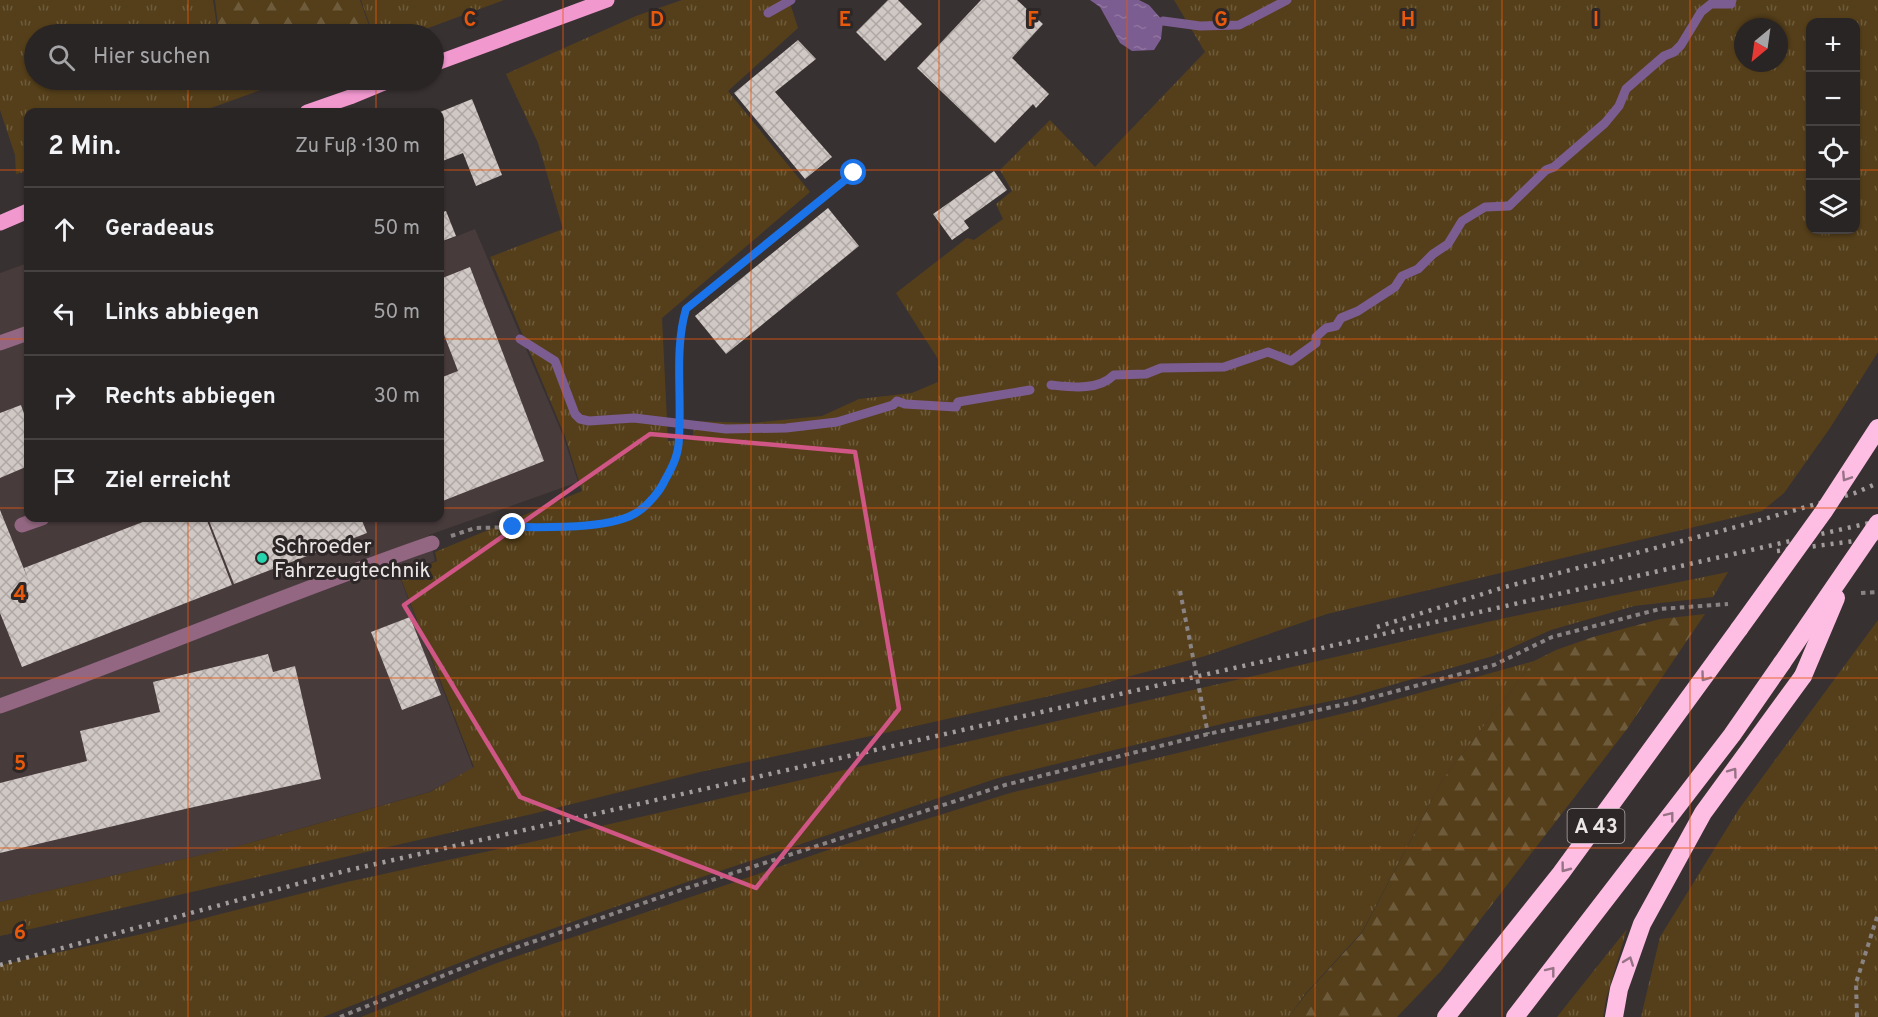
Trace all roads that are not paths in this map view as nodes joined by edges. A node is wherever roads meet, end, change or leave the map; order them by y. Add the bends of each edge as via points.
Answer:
1 (607, 0) edge
2 (444, 60) edge
3 (367, 90) edge
4 (318, 108) edge
5 (24, 210) edge
6 (24, 212) edge
7 (0, 213) edge
8 (0, 223) edge
9 (24, 334) edge
10 (0, 343) edge
11 (1878, 428) edge
12 (31, 522) edge
13 (1878, 523) edge
14 (22, 525) dead end
15 (432, 543) road end
16 (1852, 561) junction
17 (0, 706) edge
18 (1446, 1017) edge
19 (1515, 1017) edge
20 (1614, 1017) edge

1 - 2 main road
3 - 4 main road
5 - 7 main road
6 - 8 main road
9 - 10 lane
11 -> 18 highway, A 43, bridge via 1824,511 1561,873
12 - 14 lane
13 - 16 highway, A 43, bridge
15 - 17 lane
19 -> 16 highway, A 43, bridge via 1732,735
20 -> 16 highway, bridge via 1619,989 1642,924 1703,813 1803,676

